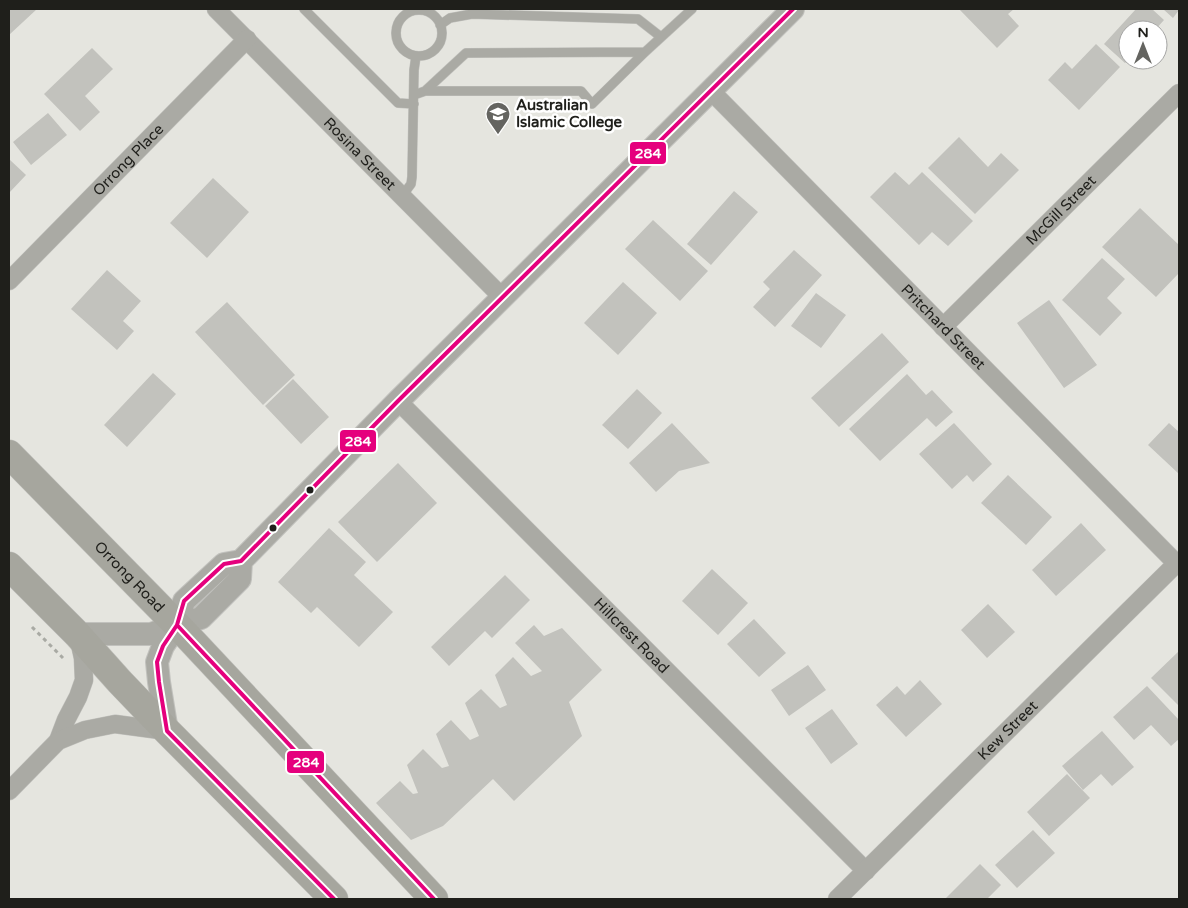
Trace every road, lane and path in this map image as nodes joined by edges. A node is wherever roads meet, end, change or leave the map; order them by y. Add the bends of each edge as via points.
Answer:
1 (216, 9) edge
2 (304, 9) edge
3 (692, 9) edge
4 (794, 9) edge
5 (440, 25) junction
6 (661, 37) junction
7 (246, 39) junction
8 (645, 52) junction
9 (416, 56) junction
10 (425, 91) junction
11 (710, 91) junction
12 (1179, 93) edge
13 (414, 100) junction
14 (402, 196) junction
15 (9, 281) edge
16 (503, 298) junction
17 (943, 326) junction
18 (398, 400) junction
19 (9, 454) edge
20 (1178, 562) edge
21 (9, 566) edge
22 (177, 625) junction
23 (77, 634) junction
24 (167, 731) junction
25 (58, 741) junction
26 (9, 791) edge
27 (866, 871) junction
28 (334, 899) edge
29 (434, 899) edge
30 (837, 899) edge

1 - 7 street, Rosina Street
2 - 13 lane via 398,103
3 - 6 lane
4 - 11 street
5 - 6 lane via 450,18 472,14 638,19
5 - 9 lane via 441,41 437,48 424,56
5 - 9 lane via 430,13 422,10 414,10 400,19 395,34 397,42 401,49
6 - 8 lane
7 - 14 street, Rosina Street
7 - 15 street, Orrong Place
8 - 10 lane via 466,53
8 - 10 lane via 592,104 581,91
9 - 13 lane
10 - 13 lane
11 - 16 street
11 - 17 street, Pritchard Street
12 - 17 street, McGill Street
13 - 14 lane via 412,177
14 - 16 street, Rosina Street
16 - 18 street
17 - 20 street, Pritchard Street
18 - 22 street via 241,561 224,564 184,601
18 - 27 street, Hillcrest Road
19 - 22 highway, Orrong Road
20 - 27 street, Kew Street
21 - 23 highway
22 - 23 street via 151,634
22 - 24 street via 157,662
22 - 29 highway, Orrong Road
23 - 24 highway
23 - 25 street via 84,680
24 - 25 street via 115,724 85,730
24 - 28 highway
25 - 26 street
27 - 30 street, Kew Street

